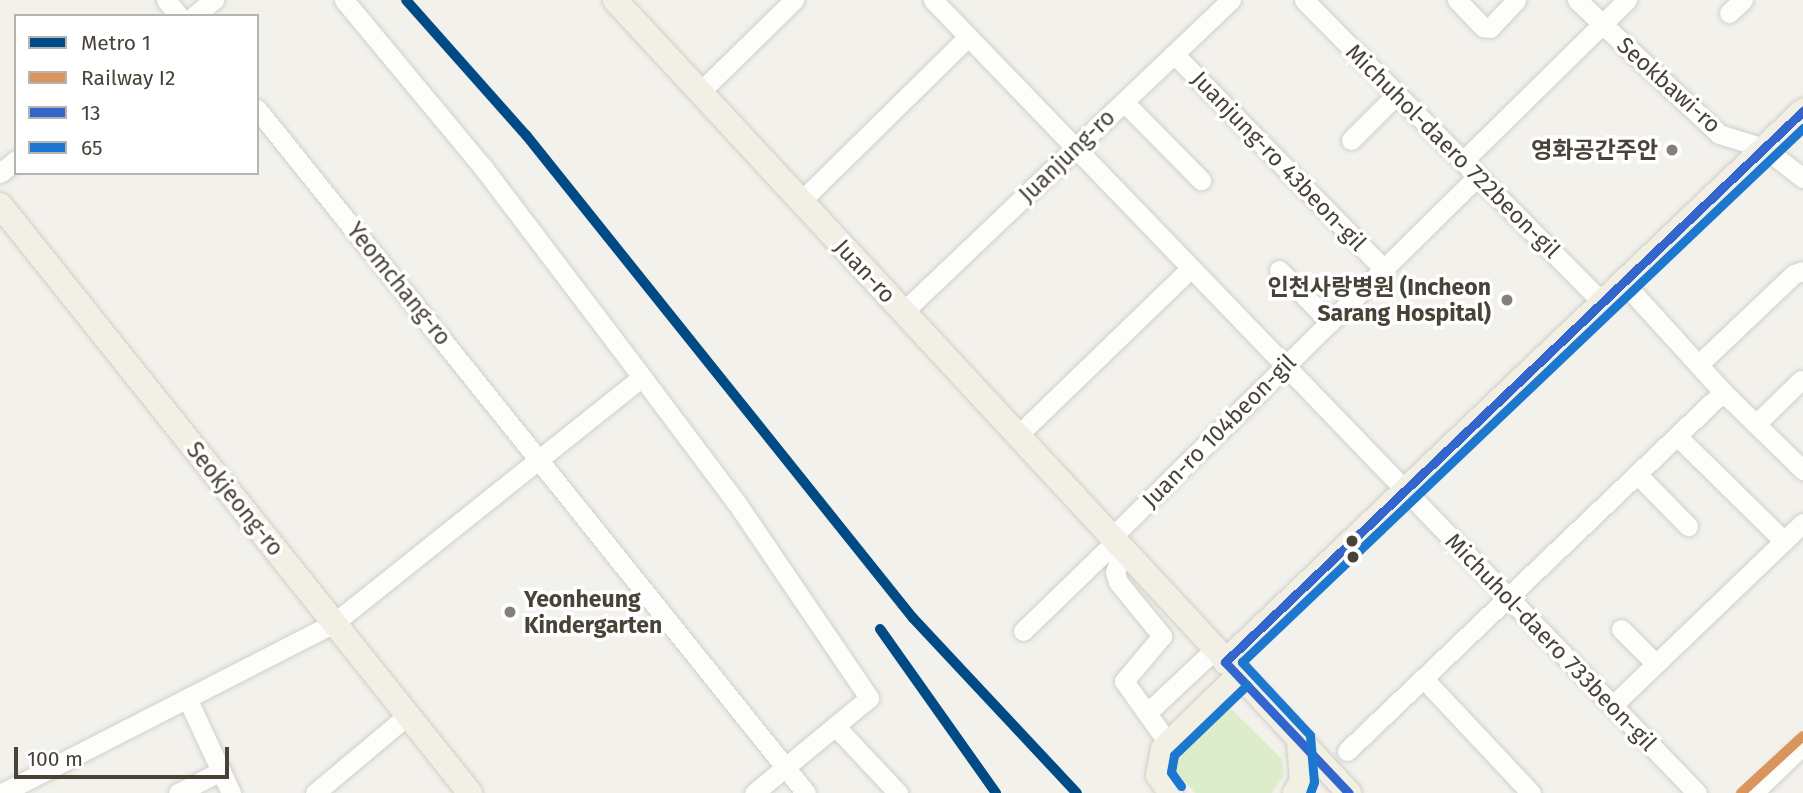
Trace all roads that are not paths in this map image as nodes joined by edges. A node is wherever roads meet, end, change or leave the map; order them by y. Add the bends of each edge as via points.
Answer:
1 (166, 0) edge
2 (214, 0) edge
3 (344, 0) edge
4 (615, 0) edge
5 (794, 0) edge
6 (933, 0) edge
7 (1231, 0) edge
8 (1304, 0) edge
9 (1457, 0) edge
10 (1516, 0) edge
11 (1577, 0) edge
12 (1627, 0) edge
13 (177, 14) edge
14 (196, 14) edge
15 (1602, 24) junction
16 (968, 37) junction
17 (1174, 54) junction
18 (700, 92) junction
19 (1397, 94) junction
20 (1124, 102) junction
21 (259, 111) edge
22 (1803, 111) edge
23 (1351, 141) dead end
24 (1075, 148) junction
25 (1764, 148) junction
26 (1463, 161) junction
27 (14, 162) edge
28 (0, 173) edge
29 (1478, 176) junction
30 (1803, 178) edge
31 (1201, 180) dead end
32 (801, 201) junction
33 (0, 205) edge
34 (1191, 268) junction
35 (1384, 269) junction
36 (1279, 271) dead end
37 (1803, 271) edge
38 (1623, 282) junction
39 (1602, 302) junction
40 (902, 312) junction
41 (1330, 321) junction
42 (1699, 364) junction
43 (1285, 366) junction
44 (642, 377) junction
45 (1801, 380) dead end
46 (1723, 392) junction
47 (1756, 424) junction
48 (1017, 436) junction
49 (1677, 436) junction
50 (539, 459) junction
51 (1803, 470) edge
52 (1637, 474) junction
53 (1405, 490) junction
54 (1803, 523) edge
55 (1688, 526) dead end
56 (1784, 541) junction
57 (1116, 544) junction
58 (1508, 597) junction
59 (334, 623) junction
60 (1621, 629) dead end
61 (1023, 631) dead end
62 (1226, 663) junction
63 (1656, 664) junction
64 (1423, 678) junction
65 (187, 698) junction
66 (1613, 705) junction
67 (1147, 713) junction
68 (408, 715) junction
69 (836, 727) junction
70 (1299, 740) junction
71 (1168, 743) junction
72 (1347, 751) dead end
73 (1799, 757) edge
74 (784, 769) junction
75 (221, 771) junction
76 (28, 787) edge
77 (2, 793) edge
78 (178, 793) edge
79 (231, 793) edge
80 (315, 793) edge
81 (470, 793) edge
82 (754, 793) edge
83 (806, 793) edge
84 (898, 793) edge
85 (1171, 793) edge
86 (1295, 793) edge
87 (1349, 793) edge
88 (1531, 793) edge
89 (1697, 793) edge
90 (1753, 793) edge

1 - 13 street
2 - 14 street
3 - 44 street
4 - 18 main road, Juan-ro
5 - 18 street
6 - 16 street, Michuhol-daero 733beon-gil
7 - 17 street, Juanjung-ro
8 - 19 street, Michuhol-daero 722beon-gil
9 - 10 street via 1483,27 1490,27
11 - 15 street, Seokbawi-ro
12 - 15 street
15 - 25 street, Seokbawi-ro via 1719,134
15 - 26 street
16 - 24 street, Michuhol-daero 733beon-gil
16 - 32 street
17 - 20 street, Juanjung-ro
17 - 35 street, Juanjung-ro 43beon-gil
18 - 32 main road, Juan-ro
19 - 23 street
19 - 26 street, Michuhol-daero 722beon-gil
20 - 24 street, Juanjung-ro
20 - 31 street
21 - 50 street, Yeomchang-ro
22 - 25 main road
24 - 34 street, Michuhol-daero 733beon-gil
24 - 40 street, Juanjung-ro
25 - 30 street, Seokbawi-ro
25 - 38 main road
26 - 29 street, Michuhol-daero 722beon-gil
27 - 28 street
29 - 35 street, Juan-ro 104beon-gil
29 - 39 street, Michuhol-daero 722beon-gil
32 - 40 main road, Juan-ro
33 - 59 main road, Seokjeong-ro
34 - 43 street, Michuhol-daero 733beon-gil
34 - 48 street
35 - 41 street, Juan-ro 104beon-gil
36 - 41 street
37 - 42 street via 1794,274
38 - 39 main road
38 - 42 street
39 - 53 main road
40 - 48 main road, Juan-ro
41 - 43 street, Juan-ro 104beon-gil
42 - 46 street
43 - 53 street, Michuhol-daero 733beon-gil
43 - 57 street, Juan-ro 104beon-gil
44 - 50 street
44 - 69 street via 862,682 869,698
45 - 47 street
46 - 47 street
46 - 49 street
47 - 51 street
48 - 57 main road, Juan-ro
49 - 52 street
49 - 56 street
50 - 59 street
50 - 74 street, Yeomchang-ro
52 - 55 street
52 - 58 street
53 - 58 street, Michuhol-daero 733beon-gil
53 - 62 main road
54 - 56 street
56 - 63 street
57 - 61 street
57 - 62 main road, Juan-ro
57 - 67 street via 1118,582 1161,636 1124,681
58 - 64 street
58 - 66 street, Michuhol-daero 733beon-gil
59 - 65 street
59 - 68 main road, Seokjeong-ro
60 - 63 street
62 - 67 street
62 - 70 main road, Juan-ro
62 - 71 main road
63 - 66 street
64 - 72 street
64 - 88 street
65 - 75 street
65 - 76 street
66 - 89 street, Michuhol-daero 733beon-gil
67 - 71 street
68 - 80 street
68 - 81 main road, Seokjeong-ro
69 - 74 street
69 - 84 street
70 - 86 main road via 1302,782
70 - 87 main road, Juan-ro
71 - 85 main road via 1158,775
73 - 90 street
74 - 82 street
74 - 83 street, Yeomchang-ro
75 - 78 street
75 - 79 street
76 - 77 street

